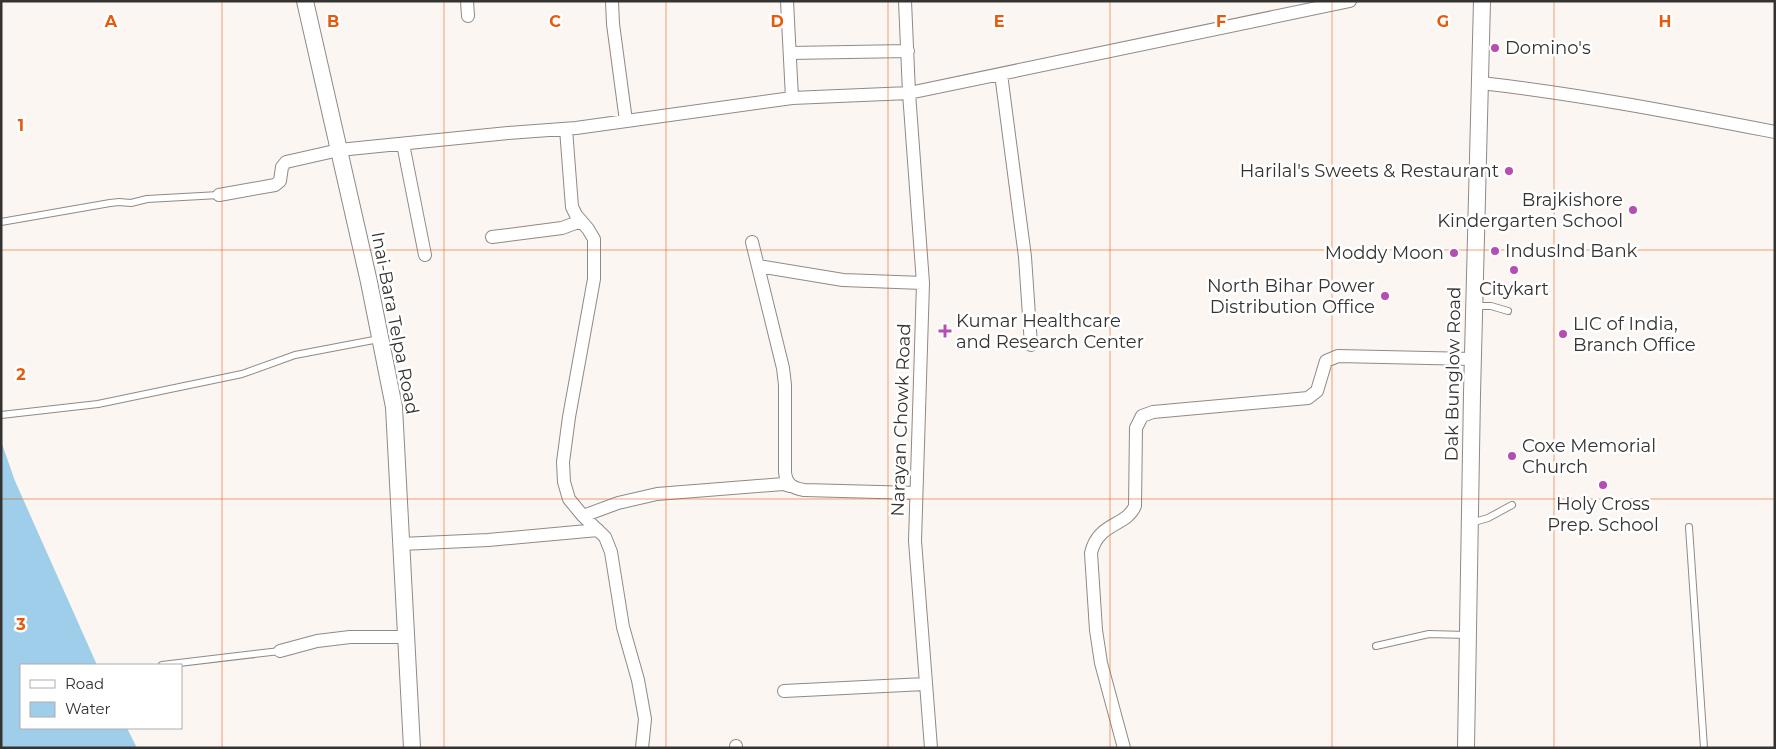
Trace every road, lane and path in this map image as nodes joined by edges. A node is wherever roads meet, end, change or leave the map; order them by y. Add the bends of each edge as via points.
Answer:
1 (305, 1) edge
2 (467, 1) edge
3 (612, 1) edge
4 (787, 1) edge
5 (905, 1) edge
6 (1350, 1) edge
7 (1482, 1) edge
8 (468, 16) dead end
9 (908, 51) junction
10 (790, 53) junction
11 (1001, 74) junction
12 (1480, 83) junction
13 (909, 93) junction
14 (792, 98) junction
15 (626, 121) junction
16 (566, 129) junction
17 (1775, 132) edge
18 (403, 144) junction
19 (339, 150) junction
20 (219, 195) joint
21 (581, 221) junction
22 (1, 222) edge
23 (492, 237) dead end
24 (752, 242) dead end
25 (426, 255) dead end
26 (758, 266) junction
27 (923, 282) junction
28 (1475, 306) junction
29 (1508, 311) dead end
30 (380, 339) junction
31 (1032, 344) dead end
32 (1473, 359) junction
33 (1, 415) edge
34 (790, 486) junction
35 (916, 493) junction
36 (1512, 505) dead end
37 (583, 516) junction
38 (1470, 523) junction
39 (1689, 527) dead end
40 (598, 530) junction
41 (401, 544) junction
42 (1468, 635) junction
43 (406, 637) junction
44 (1376, 646) dead end
45 (280, 651) joint
46 (170, 664) edge
47 (925, 684) junction
48 (784, 691) dead end
49 (412, 748) edge
50 (642, 748) edge
51 (931, 748) edge
52 (1124, 748) edge
53 (1466, 748) edge
54 (1704, 748) edge

1 - 19 street, Inai-Bara Telpa Road
2 - 8 street
3 - 15 street
4 - 10 street
5 - 9 street, Narayan Chowk Road
6 - 11 street
7 - 12 street, Dak Bunglow Road
9 - 10 street
9 - 13 street, Narayan Chowk Road
10 - 14 street
11 - 13 street
11 - 31 street via 1023,238
12 - 17 street via 1530,88
12 - 28 street, Dak Bunglow Road
13 - 14 street
13 - 27 street, Narayan Chowk Road
14 - 15 street
15 - 16 street
16 - 18 street
16 - 21 street via 572,208
18 - 19 street
18 - 25 street
19 - 20 street via 286,162 279,183 275,185
19 - 30 street, Inai-Bara Telpa Road
20 - 22 lane via 110,203
21 - 23 street via 562,228
21 - 37 street via 594,239 594,279 563,462 569,499
24 - 26 street
26 - 27 street via 843,280
26 - 34 street via 783,368 785,472
27 - 35 street, Narayan Chowk Road
28 - 29 lane
28 - 32 street, Dak Bunglow Road
30 - 33 lane via 295,355 242,374 98,404
30 - 41 street, Inai-Bara Telpa Road via 394,407
32 - 38 street, Dak Bunglow Road
32 - 52 street via 1333,357 1326,361 1317,391 1308,398 1153,412 1138,420 1135,506 1129,514 1101,533 1091,554 1101,663
34 - 35 street via 804,490
34 - 37 street via 657,494
35 - 47 street, Narayan Chowk Road via 914,541
36 - 38 lane
37 - 40 street
38 - 42 street, Dak Bunglow Road
39 - 54 lane
40 - 41 street
40 - 50 street via 611,552 623,627 638,680 645,719
41 - 43 street, Inai-Bara Telpa Road
42 - 44 lane via 1429,634
42 - 53 street, Dak Bunglow Road
43 - 45 street via 350,636
43 - 49 street, Inai-Bara Telpa Road
45 - 46 lane
47 - 48 street
47 - 51 street, Narayan Chowk Road

